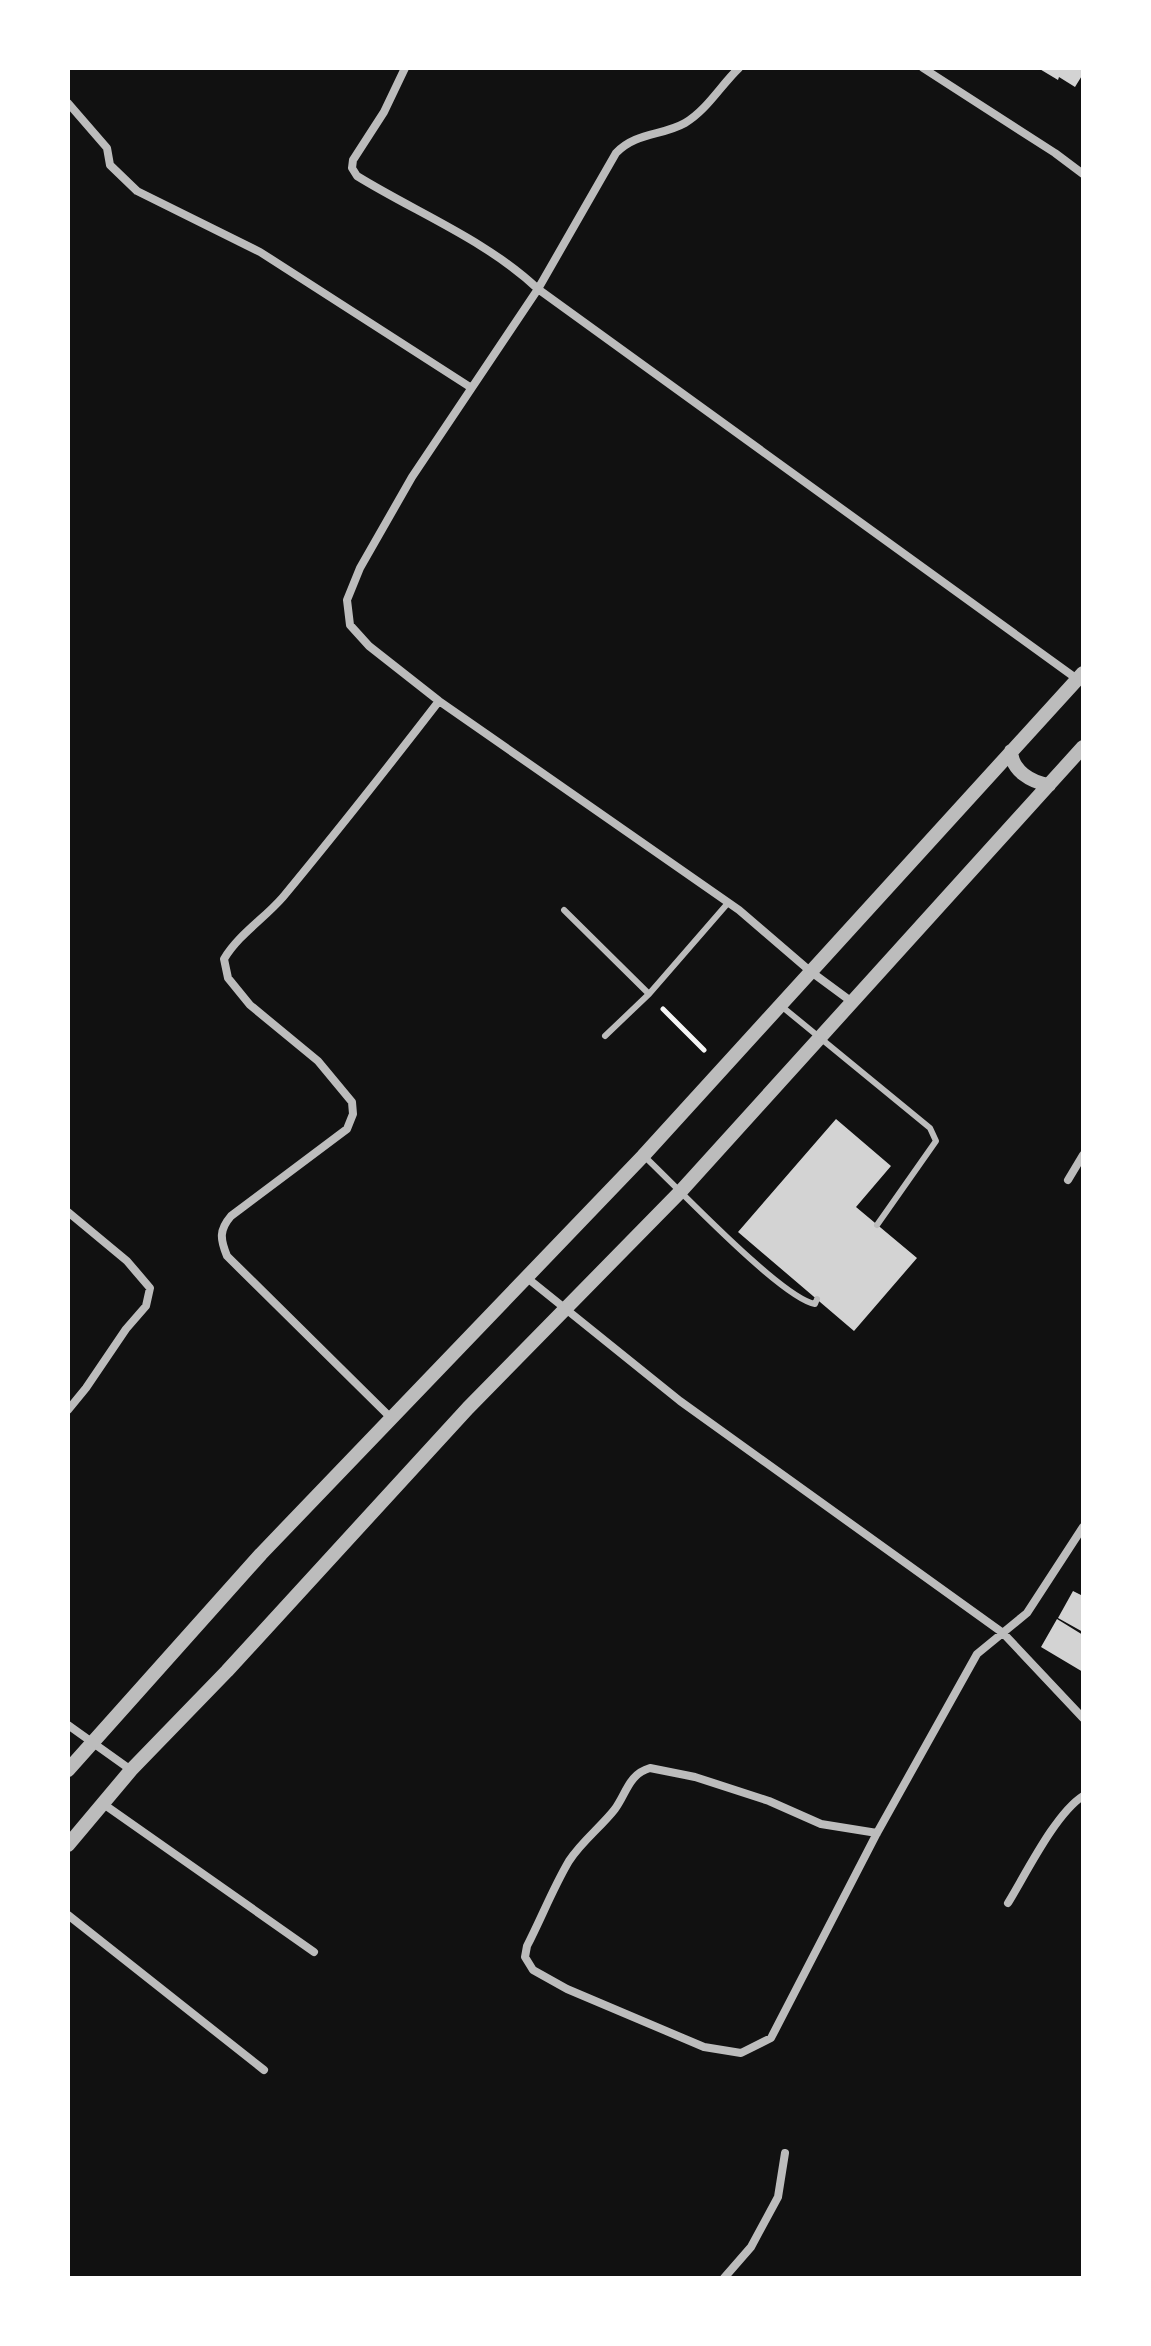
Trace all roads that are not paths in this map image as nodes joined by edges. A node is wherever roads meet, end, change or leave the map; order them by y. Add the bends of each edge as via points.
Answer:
1 (405, 68) edge
2 (739, 68) edge
3 (923, 68) edge
4 (68, 103) edge
5 (1083, 174) edge
6 (538, 289) junction
7 (470, 387) junction
8 (1080, 676) edge
9 (439, 701) junction
10 (1083, 747) edge
11 (1011, 751) junction
12 (1000, 763) junction
13 (1049, 785) junction
14 (1038, 797) junction
15 (728, 903) junction
16 (564, 910) dead end
17 (810, 971) junction
18 (649, 994) junction
19 (852, 1002) junction
20 (780, 1005) junction
21 (605, 1036) dead end
22 (820, 1039) junction
23 (1083, 1155) edge
24 (643, 1156) junction
25 (1068, 1180) dead end
26 (681, 1191) junction
27 (68, 1212) edge
28 (877, 1225) dead end
29 (526, 1277) junction
30 (817, 1299) dead end
31 (564, 1308) junction
32 (68, 1410) edge
33 (390, 1417) junction
34 (1083, 1527) edge
35 (1003, 1633) junction
36 (1083, 1718) edge
37 (70, 1727) edge
38 (92, 1742) junction
39 (68, 1770) edge
40 (131, 1770) junction
41 (1083, 1796) edge
42 (102, 1803) junction
43 (877, 1833) junction
44 (68, 1845) edge
45 (1008, 1903) dead end
46 (68, 1915) edge
47 (314, 1952) dead end
48 (264, 2070) dead end
49 (785, 2153) dead end
50 (724, 2278) edge

1 - 6 street via 384,112 360,145 353,172 473,242
2 - 6 street via 684,124 635,139 616,153
3 - 5 street
4 - 7 street via 107,148 110,165 137,191 260,252
6 - 7 street
6 - 8 street
7 - 9 street via 412,477 347,600 350,625 369,646
8 - 11 street
9 - 15 street
9 - 33 street via 279,902 224,959 228,978 250,1005 318,1061 352,1102 353,1114 347,1129 231,1216 221,1234 227,1256
10 - 13 street
11 - 12 street
11 - 13 street via 1022,773
12 - 14 street via 1031,783
12 - 17 street
13 - 14 street
14 - 19 street
15 - 17 street
15 - 18 lane
16 - 18 lane
17 - 19 street
17 - 20 street
18 - 21 lane
19 - 22 street
20 - 22 lane
20 - 24 street
22 - 26 street
22 - 28 lane via 930,1128 936,1141
23 - 25 street
24 - 26 lane
24 - 29 street
26 - 30 lane via 759,1266 805,1301 815,1304
26 - 31 street
27 - 32 street via 127,1261 150,1288 146,1306
29 - 31 street
29 - 33 street
31 - 35 street via 680,1401
31 - 40 street
33 - 38 street
34 - 35 street via 1027,1613
35 - 36 street
35 - 43 street via 977,1654
37 - 38 street
38 - 39 street
38 - 40 street
40 - 42 street
41 - 45 street via 1050,1834
42 - 44 street
42 - 47 street
43 - 43 street via 771,2038 741,2053 704,2047 567,1989 533,1970 525,1957 569,1862 644,1769 695,1777 821,1824
46 - 48 street
49 - 50 street via 778,2197 751,2247

